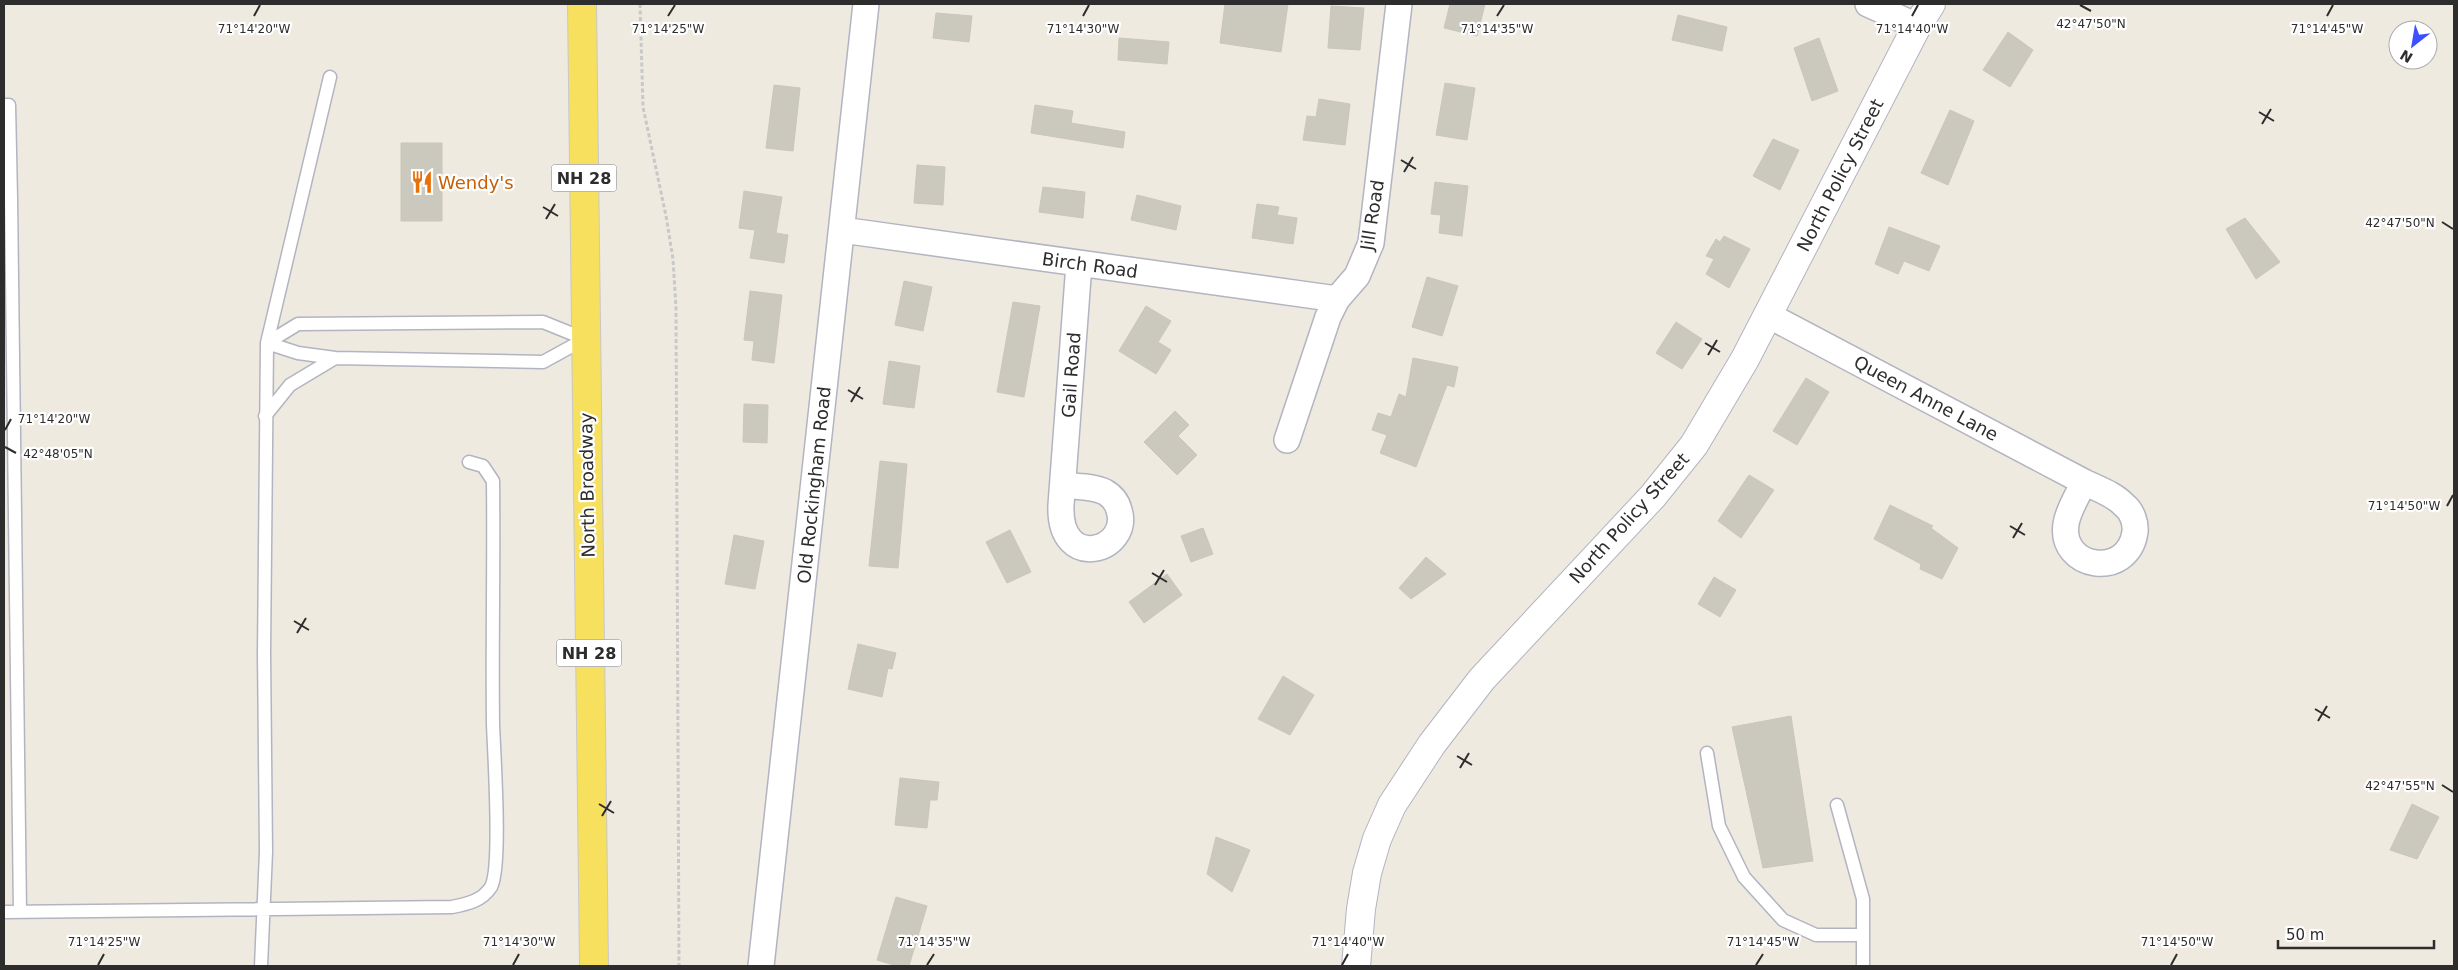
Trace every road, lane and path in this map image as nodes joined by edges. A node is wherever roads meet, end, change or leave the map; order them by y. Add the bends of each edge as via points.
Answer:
1 (582, 4) edge
2 (640, 4) edge
3 (866, 4) edge
4 (1399, 4) edge
5 (1868, 4) edge
6 (1931, 4) edge
7 (1916, 26) junction
8 (330, 77) dead end
9 (4, 105) edge
10 (7, 160) edge
11 (842, 230) junction
12 (1079, 264) junction
13 (1337, 299) junction
14 (1768, 315) junction
15 (585, 339) junction
16 (267, 342) junction
17 (335, 358) junction
18 (265, 416) junction
19 (1287, 440) dead end
20 (468, 462) dead end
21 (2084, 482) dead end
22 (1063, 485) dead end
23 (1707, 753) dead end
24 (1837, 805) dead end
25 (264, 910) junction
26 (4, 912) edge
27 (20, 912) junction
28 (1863, 935) junction
29 (261, 966) edge
30 (594, 966) edge
31 (679, 966) edge
32 (761, 966) edge
33 (1356, 966) edge
34 (1862, 966) edge

1 - 15 main road, North Broadway / NH 28
2 - 31 path via 643,107 669,233 676,308
3 - 11 street, Old Rockingham Road
4 - 13 street, Jill Road via 1371,243 1358,276
5 - 7 street
6 - 7 street, North Policy Street
7 - 14 street, North Policy Street
8 - 16 lane
9 - 10 lane via 9,105
10 - 27 lane
11 - 12 street, Birch Road
11 - 32 street, Old Rockingham Road
12 - 13 street, Birch Road
12 - 22 street, Gail Road
13 - 19 street, Jill Road
14 - 21 street, Queen Anne Lane
14 - 33 street, North Policy Street via 1712,417 1674,472 1482,679 1411,774 1392,805 1367,873
15 - 16 lane via 543,322 298,324
15 - 17 lane via 542,362
15 - 30 main road, North Broadway / NH 28
16 - 17 lane via 298,353
16 - 18 lane
17 - 18 lane via 290,385
18 - 25 lane
20 - 25 lane via 483,466 493,481 496,850 491,886 483,896 469,904 452,907
23 - 28 lane via 1719,826 1744,877 1783,920 1816,935
24 - 28 lane via 1863,899
25 - 27 lane
25 - 29 lane
26 - 27 lane
28 - 34 lane

